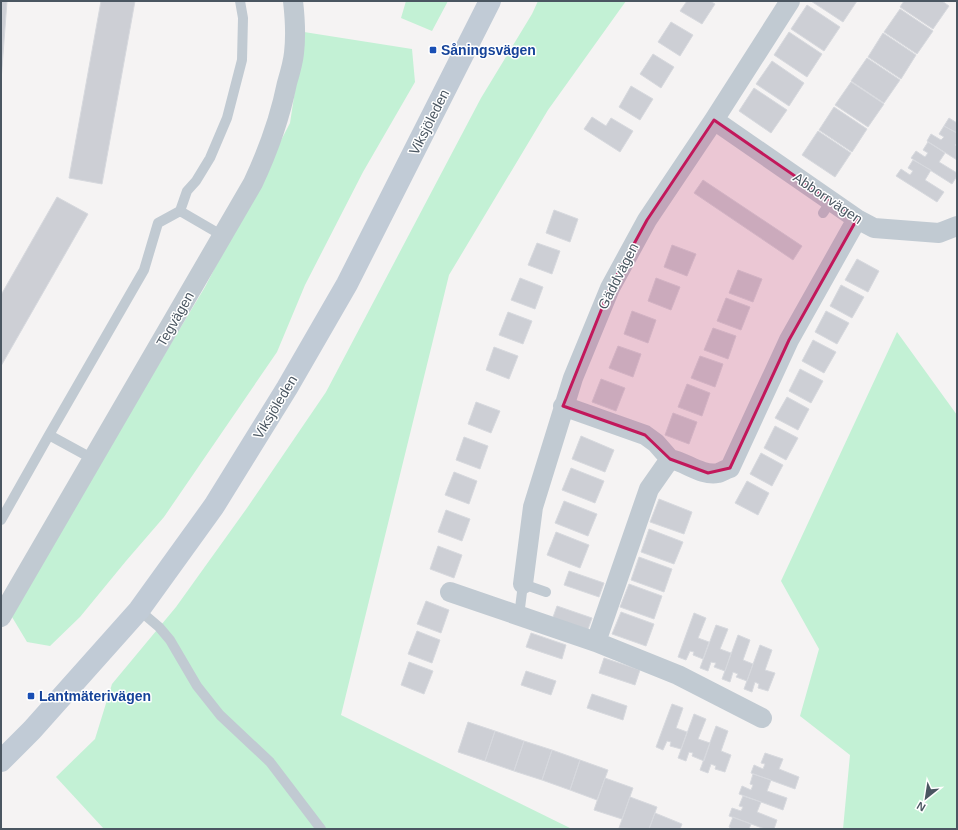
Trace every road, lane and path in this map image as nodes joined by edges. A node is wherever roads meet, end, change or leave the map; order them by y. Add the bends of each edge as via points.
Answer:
1 (240, 1) edge
2 (294, 1) edge
3 (790, 1) edge
4 (488, 4) edge
5 (714, 120) junction
6 (180, 211) junction
7 (857, 219) junction
8 (957, 226) edge
9 (223, 236) junction
10 (563, 406) junction
11 (49, 435) junction
12 (93, 459) junction
13 (670, 459) junction
14 (1, 520) edge
15 (523, 584) junction
16 (450, 592) dead end
17 (546, 592) dead end
18 (139, 610) junction
19 (519, 616) junction
20 (1, 617) edge
21 (596, 642) junction
22 (762, 718) dead end
23 (1, 761) edge
24 (321, 829) edge

1 - 6 lane via 243,18 242,60 227,118 210,158 187,191
2 - 9 street, Tegvägen via 294,54 276,129 253,183
3 - 5 street, Gäddvägen
4 - 18 main road, Viksjöleden via 347,284 214,506
5 - 7 street, Abborrvägen via 827,207
5 - 10 street, Gäddvägen via 647,220 610,288
6 - 9 lane
6 - 11 lane via 158,223 144,270
7 - 8 street, Abborrvägen via 874,228 940,233
7 - 13 street via 789,340 730,468 718,473 708,473
9 - 12 street, Tegvägen
10 - 13 street via 645,435
10 - 15 street, Gäddvägen via 533,507
11 - 12 lane
11 - 14 lane
12 - 20 street, Tegvägen
13 - 21 street via 649,489
15 - 17 lane
15 - 19 lane
16 - 19 street
18 - 23 main road, Viksjöleden
18 - 24 lane via 170,640 197,686 220,715 270,762
19 - 21 street
21 - 22 street via 678,675

